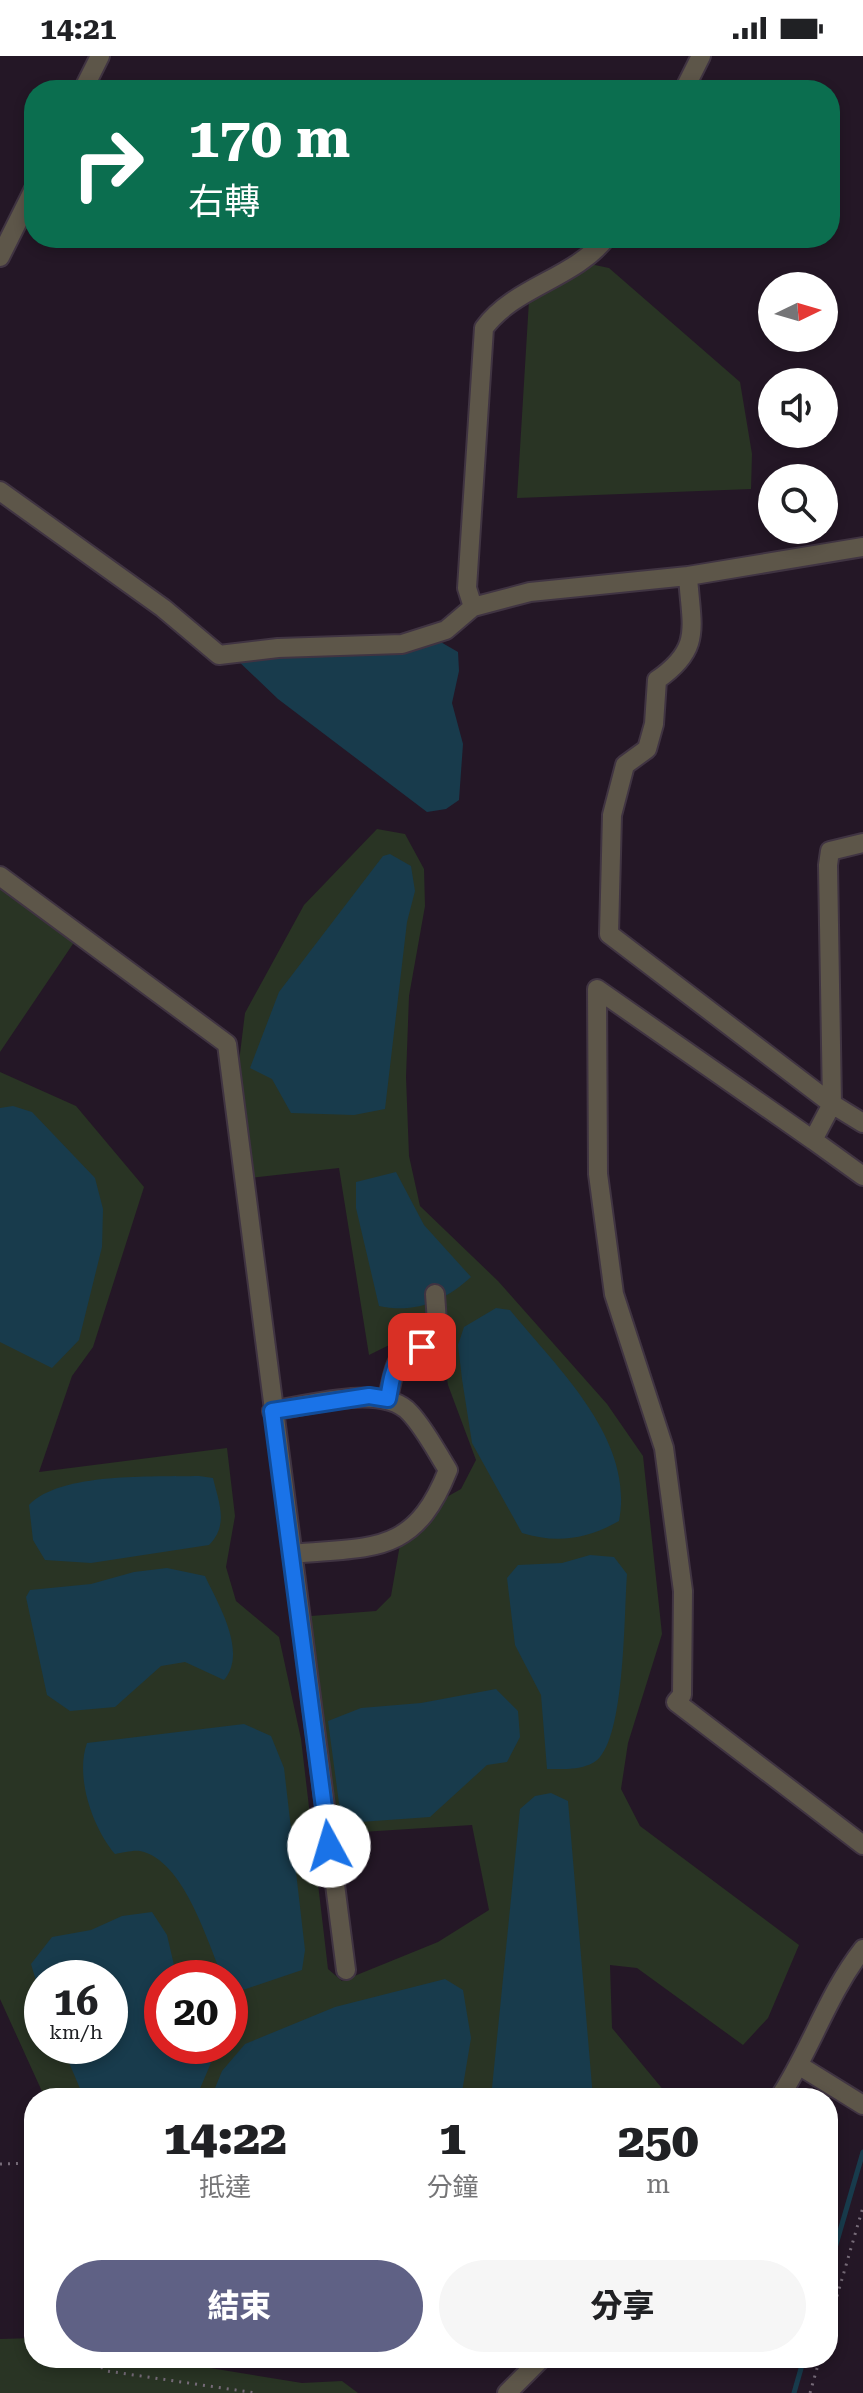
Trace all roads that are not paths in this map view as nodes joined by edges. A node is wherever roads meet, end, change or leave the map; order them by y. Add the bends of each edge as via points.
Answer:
1 (100, 56) edge
2 (701, 56) edge
3 (88, 80) edge
4 (689, 80) edge
5 (24, 209) edge
6 (598, 248) edge
7 (0, 257) edge
8 (0, 491) edge
9 (863, 547) edge
10 (688, 576) junction
11 (473, 607) junction
12 (863, 843) edge
13 (0, 876) edge
14 (832, 1104) junction
15 (863, 1123) edge
16 (813, 1140) junction
17 (863, 1176) edge
18 (435, 1294) dead end
19 (388, 1399) junction
20 (272, 1411) junction
21 (292, 1554) junction
22 (863, 1845) edge
23 (863, 1949) edge
24 (346, 1970) dead end
25 (800, 2066) junction
26 (786, 2088) edge
27 (836, 2088) edge
28 (838, 2090) edge
29 (863, 2105) edge
30 (532, 2368) edge
31 (507, 2393) edge

1 - 3 lane
2 - 4 lane
5 - 7 lane
6 - 11 lane via 508,304 484,328 467,588
8 - 11 lane via 163,608 219,655 402,644 446,630
9 - 10 lane
10 - 11 lane via 530,592
10 - 14 lane via 692,641 681,663 657,680 647,749 625,765 612,815 609,934
12 - 14 lane via 830,851 828,865
13 - 20 lane via 227,1044
14 - 15 lane
14 - 16 lane
16 - 17 lane
16 - 22 lane via 597,989 598,1174 614,1294 664,1448 677,1535 683,1591 682,1695 676,1702
18 - 19 lane via 438,1336 405,1351 394,1365
19 - 20 lane via 369,1396
19 - 21 lane via 408,1410 448,1470 435,1504 416,1527 392,1541
20 - 21 lane
21 - 24 lane
23 - 25 lane via 839,1980
25 - 26 lane
25 - 27 lane
28 - 29 lane
30 - 31 lane

